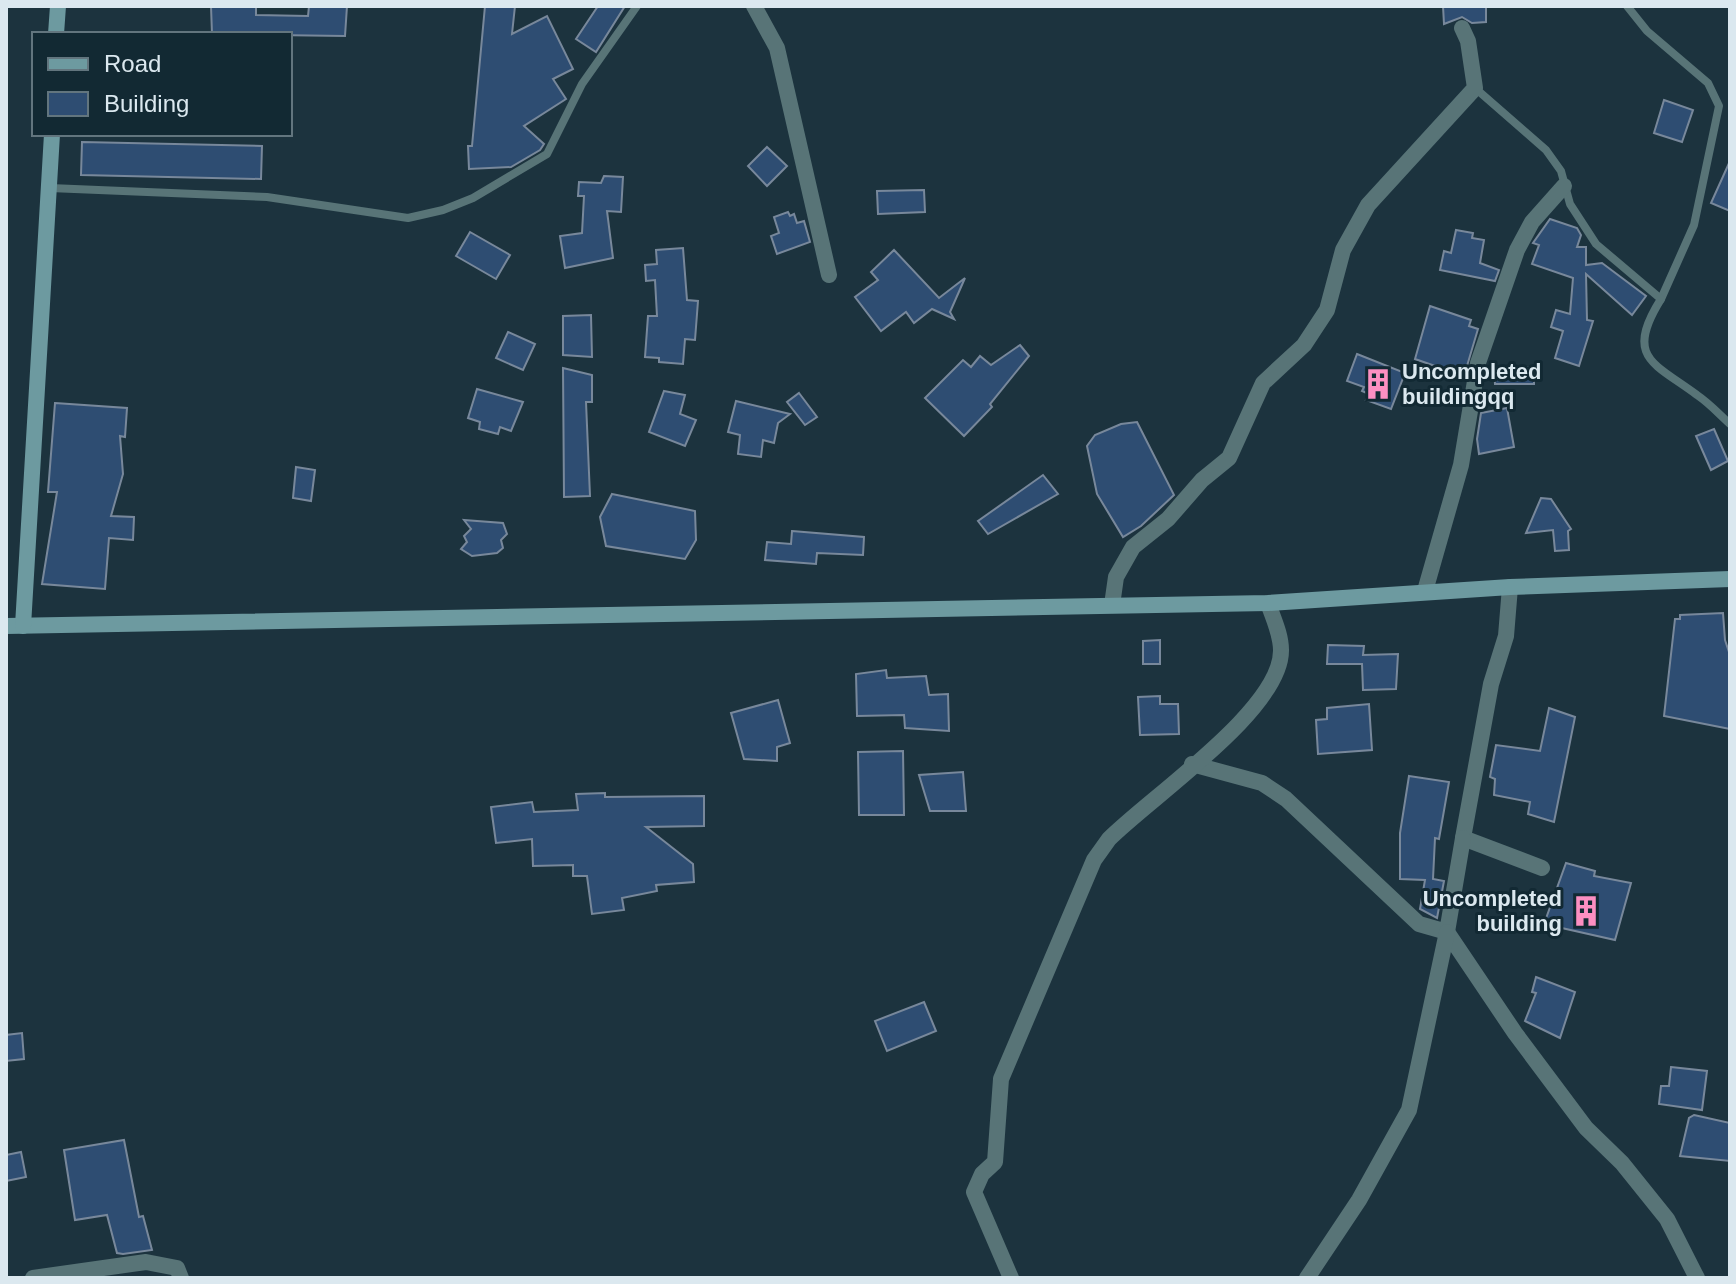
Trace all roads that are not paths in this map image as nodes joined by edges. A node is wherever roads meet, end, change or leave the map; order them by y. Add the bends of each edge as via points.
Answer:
1 (58, 6) edge
2 (637, 6) edge
3 (754, 6) edge
4 (1627, 6) edge
5 (1462, 28) dead end
6 (56, 32) edge
7 (1475, 88) junction
8 (52, 136) edge
9 (1564, 186) junction
10 (50, 188) junction
11 (829, 275) dead end
12 (1661, 299) junction
13 (1730, 424) edge
14 (1730, 579) edge
15 (1510, 587) junction
16 (1425, 591) junction
17 (1268, 603) junction
18 (1112, 605) junction
19 (15, 626) edge
20 (1192, 764) junction
21 (1463, 838) junction
22 (1542, 868) dead end
23 (1447, 932) junction
24 (33, 1278) edge
25 (181, 1278) edge
26 (1011, 1278) edge
27 (1307, 1278) edge
28 (1697, 1278) edge

1 - 6 main road
2 - 10 lane via 582,84 547,154 443,210 408,218 267,197
3 - 11 street via 777,48
4 - 12 lane via 1647,31 1708,83 1719,106 1694,225
5 - 7 street
7 - 9 lane via 1546,150 1561,171
7 - 18 street via 1368,205 1343,250 1327,310 1304,345 1263,383 1229,458 1133,547 1116,577
8 - 10 main road
9 - 12 lane via 1596,244
9 - 16 street via 1532,222 1517,250 1478,363 1461,465
10 - 19 main road
12 - 13 lane via 1644,334 1647,358
14 - 15 main road
15 - 16 main road
15 - 21 street via 1506,636 1491,684
16 - 17 main road
17 - 18 main road
17 - 20 street via 1281,649 1272,684 1243,723
18 - 19 main road
20 - 23 street via 1262,783 1419,924
20 - 26 street via 1109,839 1094,860 1001,1079 995,1162 974,1192
21 - 22 street
21 - 23 street
23 - 27 street via 1409,1110
23 - 28 street via 1586,1128 1667,1219
24 - 25 street via 146,1262 177,1268

